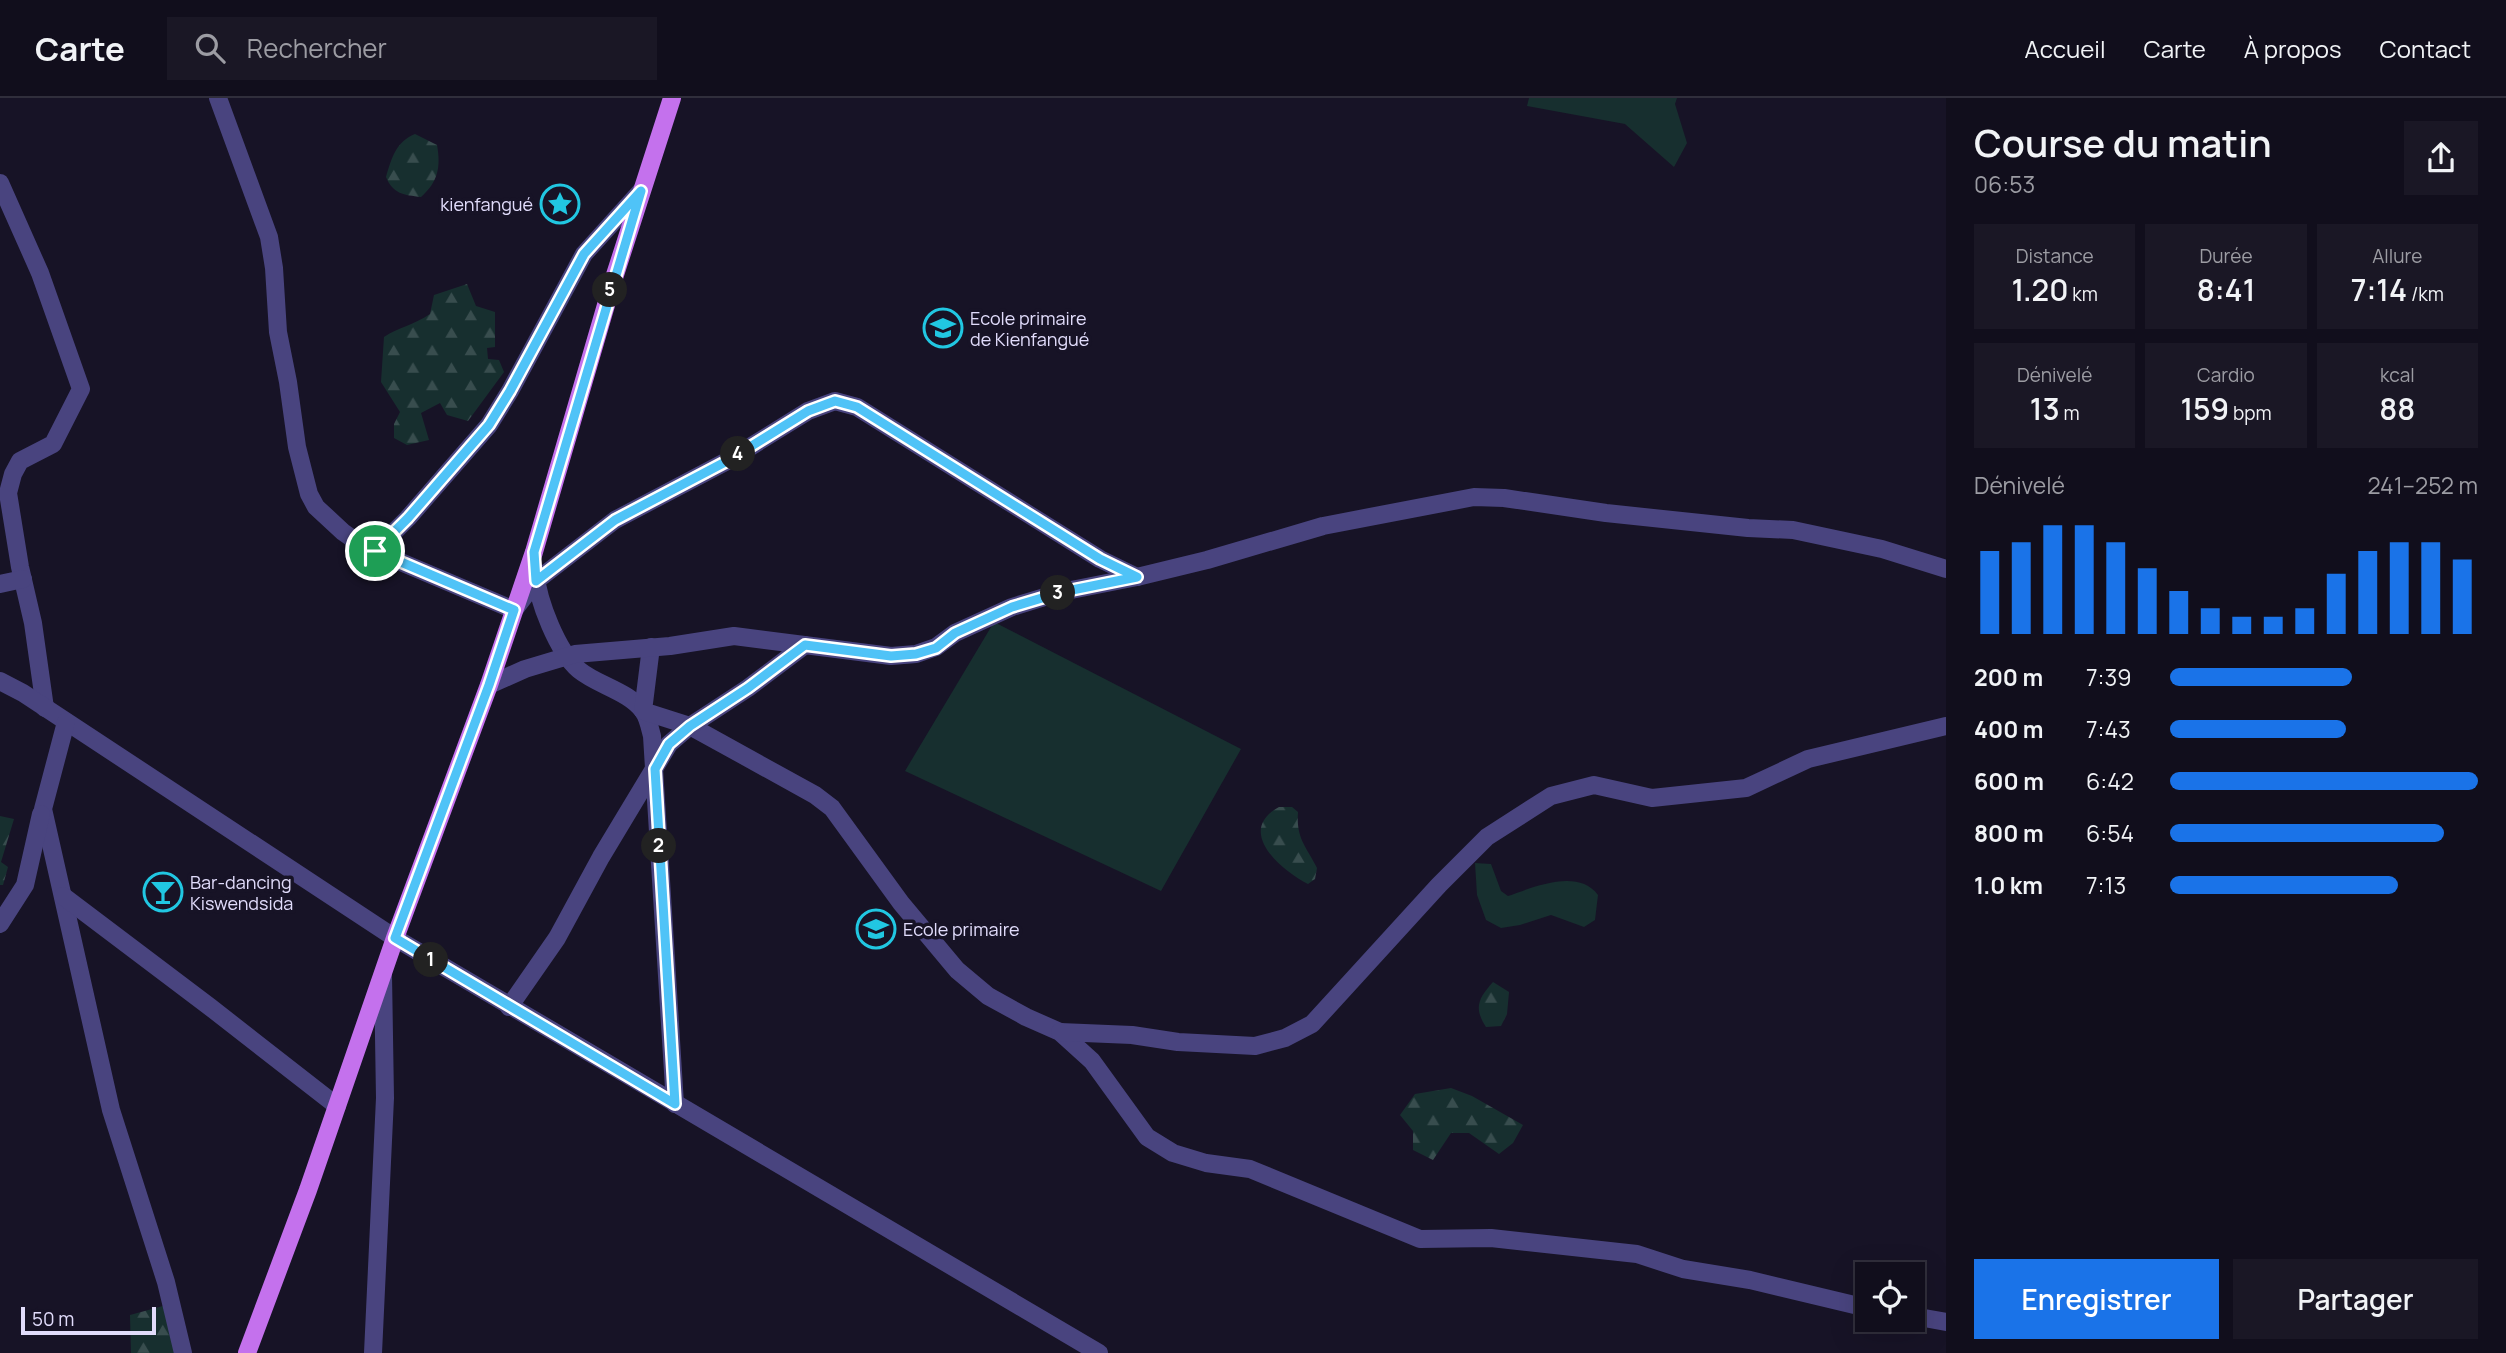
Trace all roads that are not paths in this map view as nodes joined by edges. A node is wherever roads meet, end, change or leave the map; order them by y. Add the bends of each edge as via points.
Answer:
1 (218, 98) edge
2 (672, 98) edge
3 (0, 183) edge
4 (641, 191) junction
5 (375, 551) junction
6 (534, 552) junction
7 (1946, 569) edge
8 (1137, 577) junction
9 (23, 579) junction
10 (536, 581) junction
11 (0, 584) edge
12 (514, 610) junction
13 (805, 645) junction
14 (651, 647) junction
15 (566, 656) junction
16 (0, 681) edge
17 (489, 685) junction
18 (46, 708) junction
19 (643, 711) junction
20 (66, 722) junction
21 (690, 726) junction
22 (1946, 726) edge
23 (655, 769) junction
24 (43, 809) junction
25 (63, 896) junction
26 (0, 924) edge
27 (395, 938) junction
28 (383, 972) junction
29 (509, 1007) junction
30 (1060, 1032) junction
31 (675, 1104) junction
32 (337, 1107) junction
33 (1855, 1305) edge
34 (1925, 1318) edge
35 (1946, 1322) edge
36 (183, 1353) edge
37 (247, 1353) edge
38 (373, 1353) edge
39 (1099, 1353) edge

1 - 5 street via 269,237 278,332 309,494 343,532
2 - 4 main road
3 - 9 street via 40,273 81,388 53,444 20,461 13,474 8,493
4 - 5 street via 584,254 489,425
4 - 6 main road
5 - 12 street
6 - 10 street
6 - 12 main road
7 - 8 street via 1882,549 1793,530 1474,497 1323,526
8 - 10 street via 1100,559 857,407 835,401 808,411 729,460 615,520
8 - 13 street via 1012,607 916,654 891,656
9 - 11 street
9 - 18 street
10 - 12 street
10 - 15 street
12 - 17 main road
13 - 14 street via 734,636
13 - 21 street
14 - 15 street
14 - 19 street
15 - 17 street
15 - 19 street via 580,671
16 - 18 street
17 - 27 main road
18 - 20 street
19 - 21 street
19 - 23 street via 652,736
20 - 24 street
20 - 27 street
21 - 23 street via 669,744
21 - 30 street via 832,808 957,970 988,996
22 - 30 street via 1808,759 1746,788 1653,798 1594,785 1551,796 1487,837 1312,1024 1285,1038 1255,1046
23 - 29 street via 557,938
23 - 31 street
24 - 25 street
24 - 26 street via 25,885
25 - 32 street
25 - 36 street via 111,1110 166,1282
27 - 28 main road
27 - 29 street
28 - 32 main road
28 - 38 street via 385,1098
29 - 31 street
30 - 33 street via 1092,1061 1147,1137 1173,1153 1250,1170 1420,1239 1491,1238 1637,1254 1683,1269
31 - 39 street
32 - 37 main road
34 - 35 street

